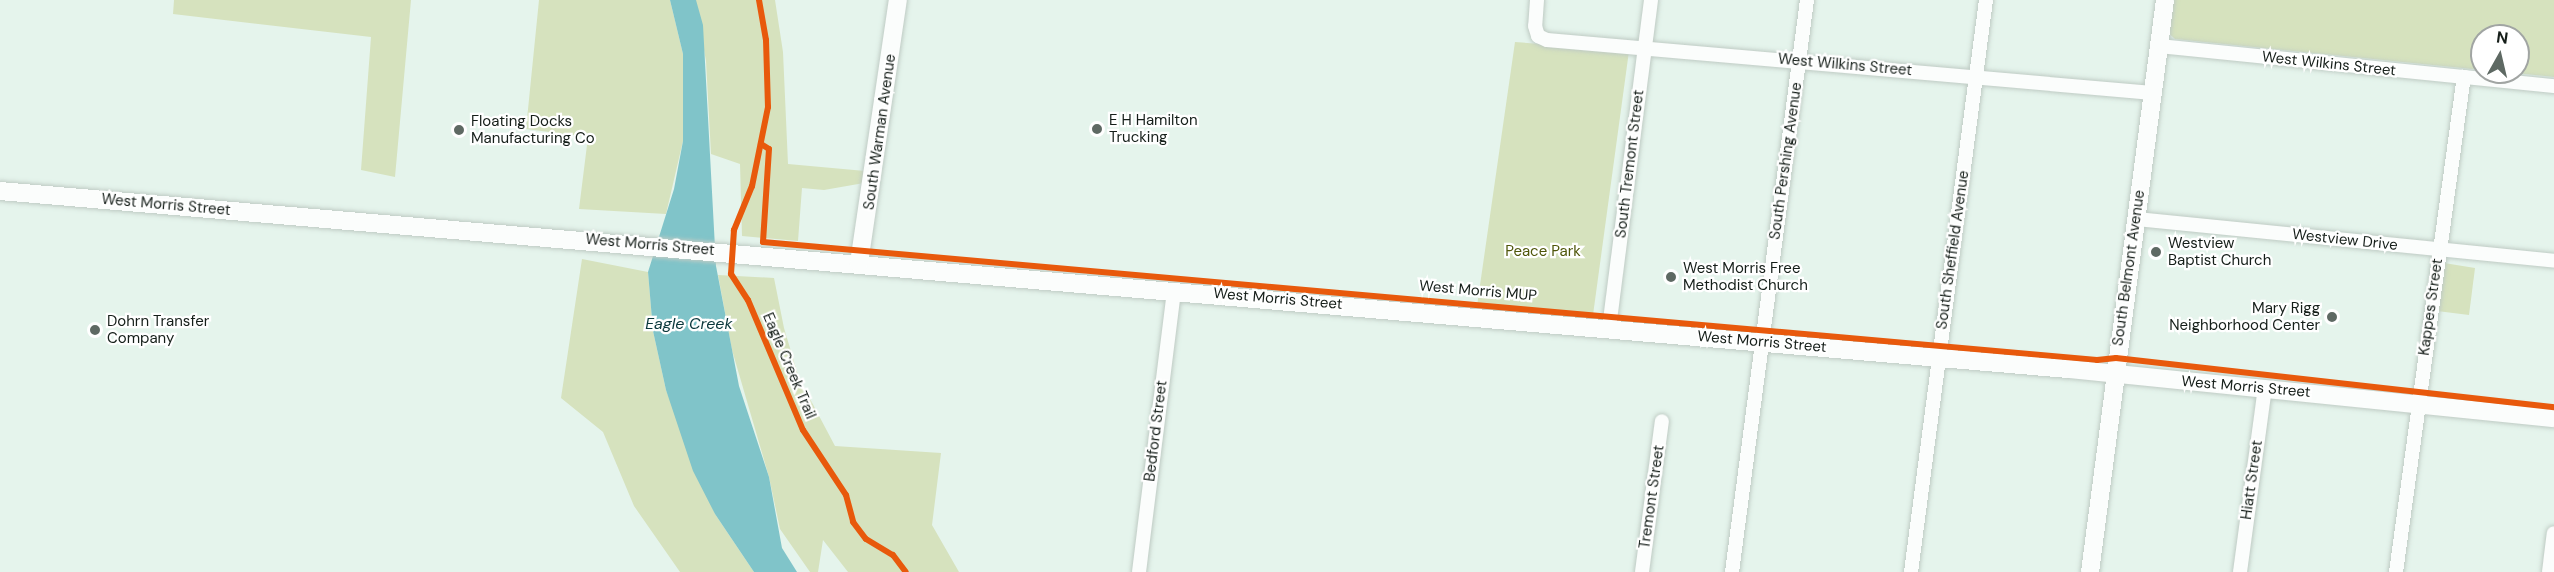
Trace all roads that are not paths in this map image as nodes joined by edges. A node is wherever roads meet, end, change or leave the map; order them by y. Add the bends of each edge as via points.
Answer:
1 (898, 0) edge
2 (1537, 0) edge
3 (1651, 0) edge
4 (1807, 0) edge
5 (1986, 0) edge
6 (2165, 0) edge
7 (2159, 46) junction
8 (1645, 48) junction
9 (1800, 61) junction
10 (1977, 76) junction
11 (2464, 77) junction
12 (2554, 86) edge
13 (2153, 93) junction
14 (0, 191) edge
15 (2136, 219) junction
16 (2439, 249) junction
17 (2554, 261) edge
18 (859, 263) junction
19 (1174, 290) junction
20 (1608, 328) junction
21 (1762, 342) junction
22 (1939, 357) junction
23 (2115, 374) junction
24 (2265, 388) junction
25 (2418, 404) junction
26 (2554, 418) edge
27 (1662, 421) dead end
28 (2554, 533) edge
29 (1138, 572) edge
30 (1642, 572) edge
31 (1732, 572) edge
32 (1911, 572) edge
33 (2090, 572) edge
34 (2240, 572) edge
35 (2396, 572) edge
36 (2549, 572) edge

1 - 18 main road, South Warman Avenue
2 - 8 street, West Wilkins Street via 1538,36
3 - 8 street, South Tremont Street
4 - 9 street, South Pershing Avenue
5 - 10 street, South Sheffield Avenue
6 - 7 main road, South Belmont Avenue
7 - 11 street, West Wilkins Street
7 - 13 main road, South Belmont Avenue
8 - 9 street, West Wilkins Street
8 - 20 street, South Tremont Street
9 - 10 street, West Wilkins Street
9 - 21 street, South Pershing Avenue
10 - 13 street, West Wilkins Street
10 - 22 street, South Sheffield Avenue
11 - 12 street
11 - 16 street, Kappes Street
13 - 15 main road, South Belmont Avenue
14 - 18 main road, West Morris Street
15 - 16 street, Westview Drive
15 - 23 main road, South Belmont Avenue
16 - 17 street, Westview Drive
16 - 25 street, Kappes Street
18 - 19 main road, West Morris Street
19 - 20 main road, West Morris Street
19 - 29 street, Bedford Street
20 - 21 main road, West Morris Street
21 - 22 main road, West Morris Street
21 - 31 street, South Pershing Avenue
22 - 23 main road, West Morris Street
22 - 32 street, South Sheffield Avenue
23 - 24 main road, West Morris Street
23 - 33 main road, South Belmont Avenue
24 - 25 main road, West Morris Street
24 - 34 street, Hiatt Street
25 - 26 main road, West Morris Street
25 - 35 street, Kappes Street
27 - 30 street, Tremont Street
28 - 36 street

